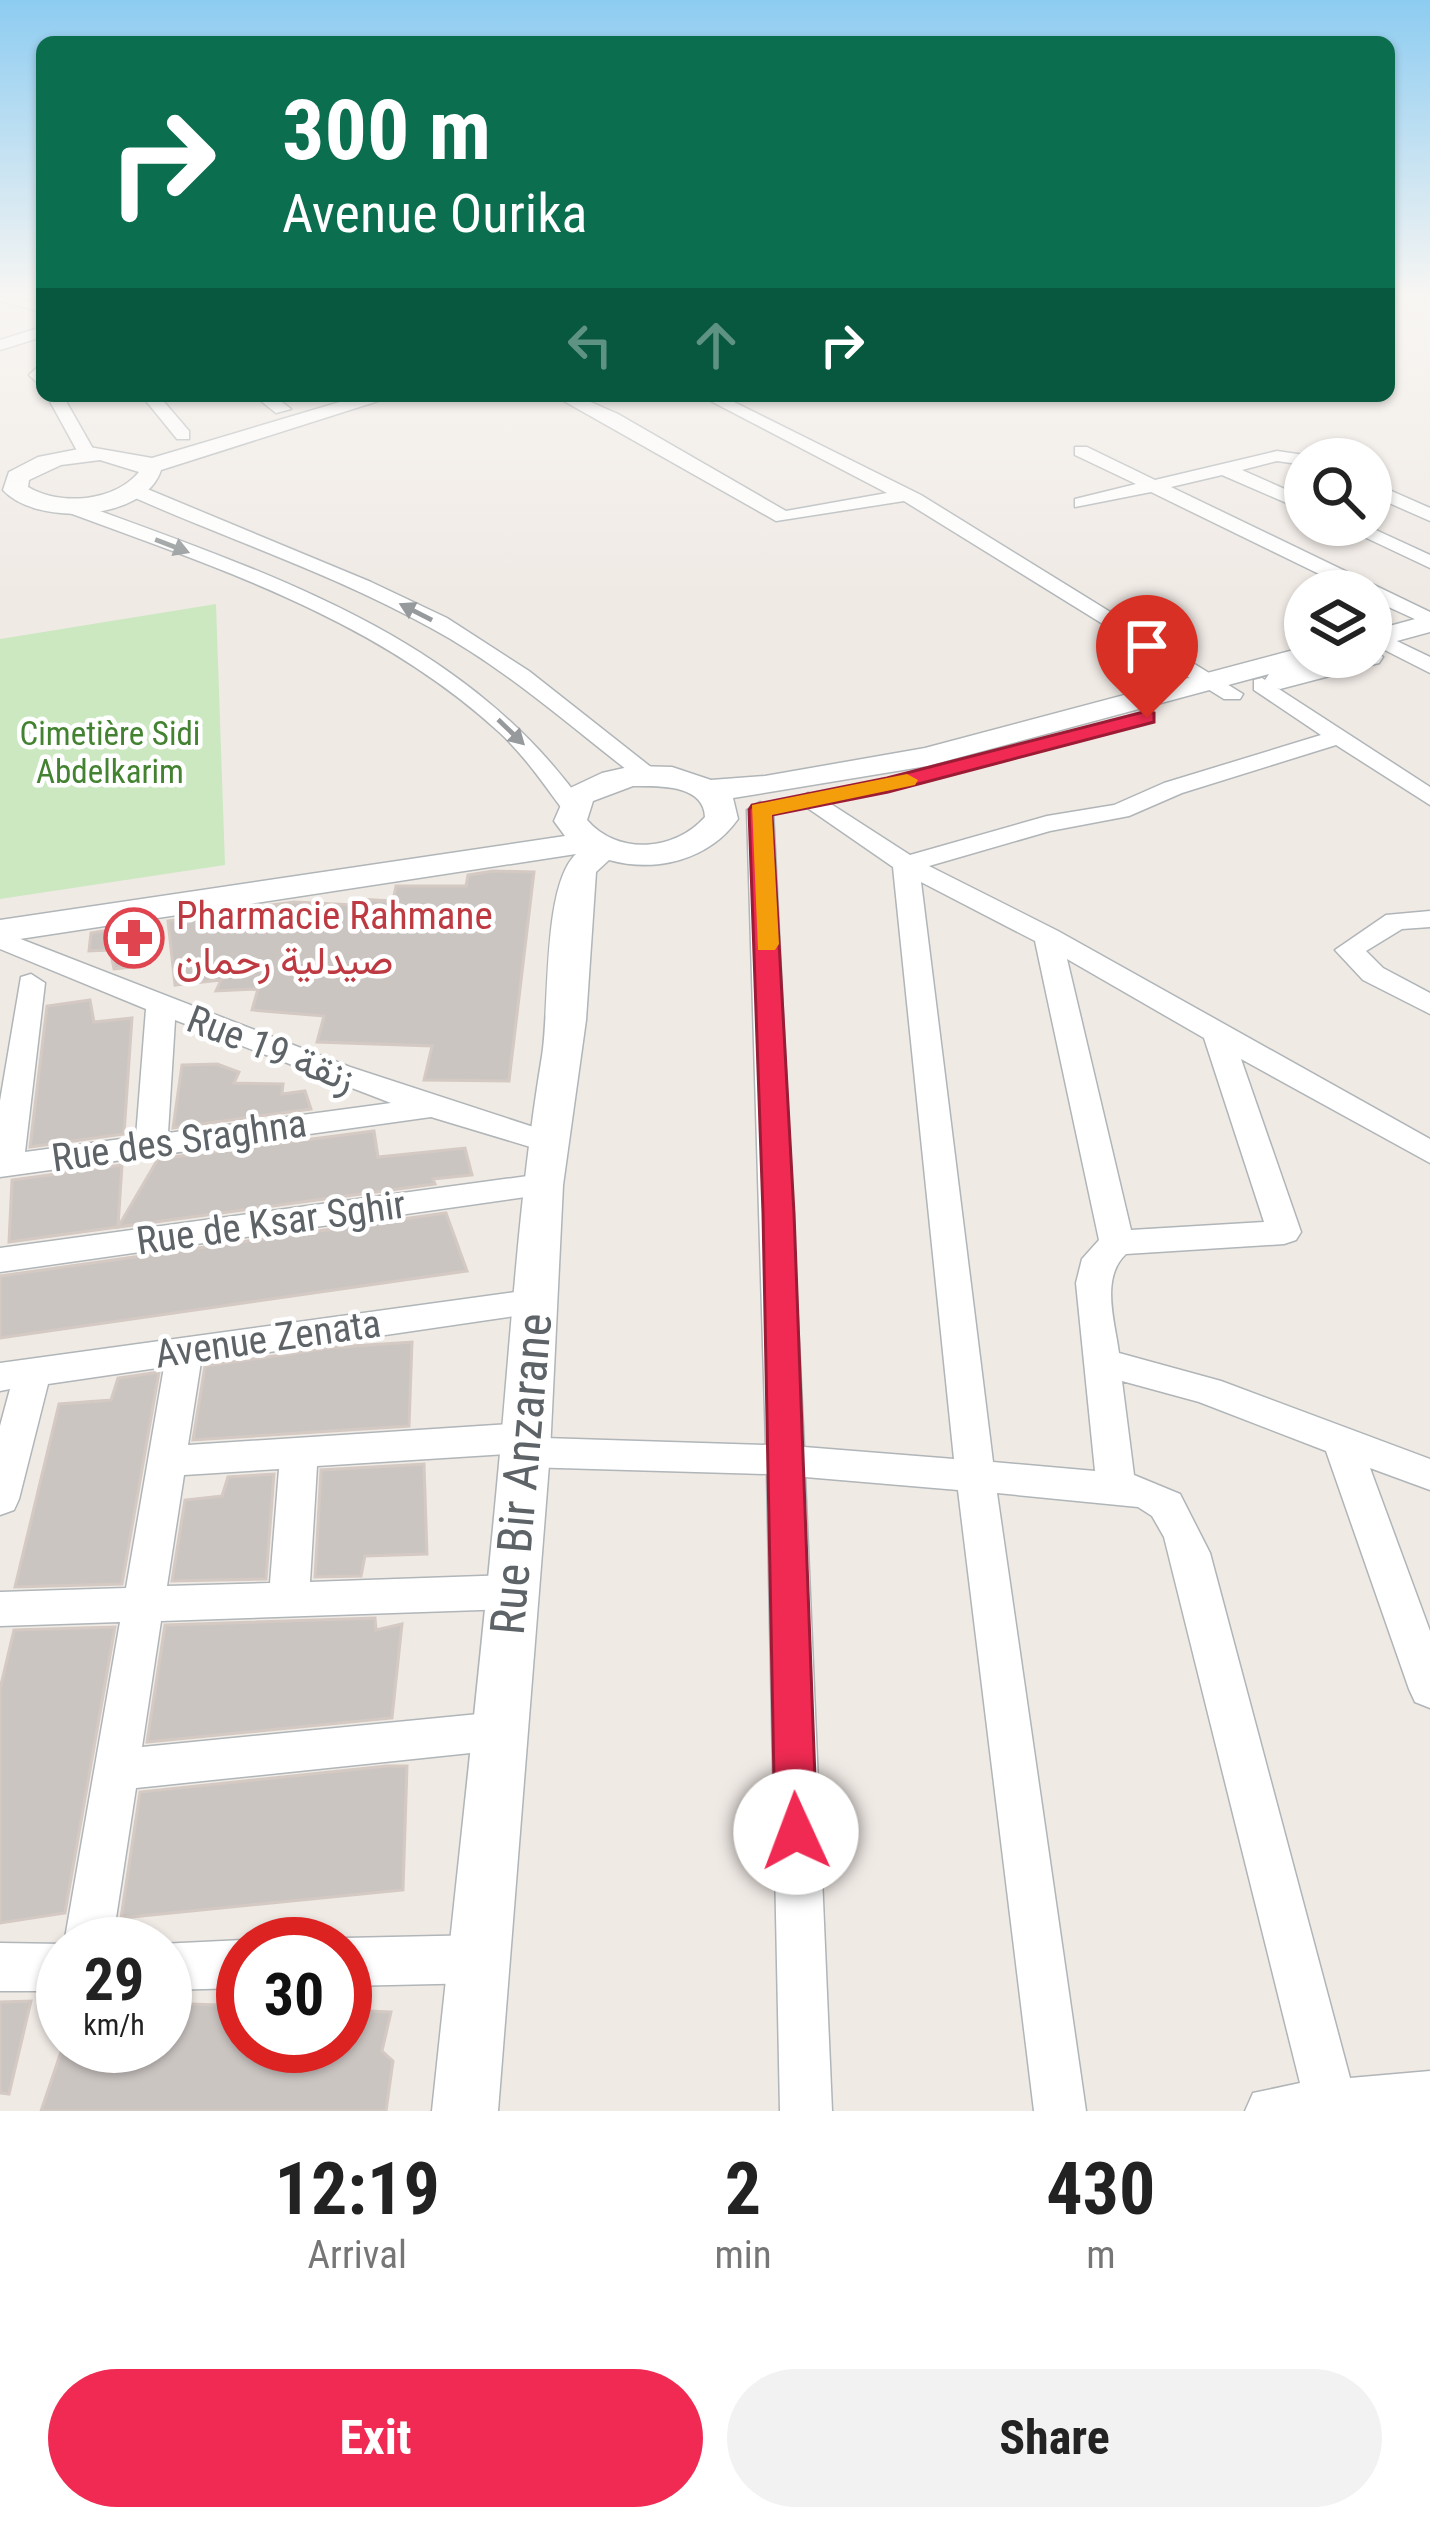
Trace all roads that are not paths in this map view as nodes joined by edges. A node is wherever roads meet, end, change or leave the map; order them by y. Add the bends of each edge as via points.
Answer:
1 (60, 402) edge
2 (156, 402) edge
3 (363, 402) edge
4 (576, 402) edge
5 (721, 402) edge
6 (273, 403) edge
7 (183, 435) junction
8 (1081, 451) dead end
9 (100, 454) junction
10 (1284, 454) edge
11 (149, 466) junction
12 (1227, 470) junction
13 (8, 484) edge
14 (1159, 485) junction
15 (134, 490) junction
16 (907, 495) junction
17 (1284, 496) edge
18 (1392, 497) edge
19 (1082, 503) dead end
20 (63, 504) junction
21 (1430, 514) edge
22 (1392, 545) edge
23 (1430, 562) edge
24 (1430, 622) edge
25 (1430, 640) edge
26 (1392, 641) edge
27 (1392, 646) edge
28 (1392, 653) edge
29 (1284, 665) edge
30 (1430, 666) edge
31 (1284, 673) edge
32 (1234, 686) junction
33 (1339, 737) junction
34 (650, 775) junction
35 (1430, 798) edge
36 (808, 800) junction
37 (715, 804) junction
38 (760, 810) junction
39 (584, 829) junction
40 (906, 864) junction
41 (0, 913) edge
42 (1430, 919) edge
43 (0, 935) edge
44 (1048, 938) junction
45 (74, 969) junction
46 (1392, 985) junction
47 (16, 986) edge
48 (1430, 1005) edge
49 (161, 1007) junction
50 (1430, 1026) edge
51 (1218, 1035) junction
52 (429, 1108) junction
53 (152, 1144) junction
54 (1430, 1153) edge
55 (544, 1164) junction
56 (3, 1166) edge
57 (1117, 1243) junction
58 (0, 1260) edge
59 (537, 1302) junction
60 (185, 1350) junction
61 (1105, 1363) junction
62 (17, 1374) edge
63 (1342, 1442) junction
64 (525, 1445) junction
65 (299, 1453) junction
66 (782, 1460) junction
67 (166, 1461) junction
68 (975, 1474) junction
69 (1430, 1475) edge
70 (1116, 1488) junction
71 (1, 1490) edge
72 (511, 1592) junction
73 (289, 1599) junction
74 (143, 1605) junction
75 (0, 1609) edge
76 (1430, 1689) edge
77 (499, 1731) junction
78 (117, 1770) junction
79 (92, 1917) edge
80 (482, 1960) junction
81 (372, 1962) edge
82 (0, 1967) edge
83 (36, 1967) edge
84 (1430, 2096) edge
85 (1331, 2104) junction
86 (465, 2111) edge
87 (806, 2111) edge
88 (1060, 2111) edge
89 (1271, 2111) edge

1 - 9 street
2 - 7 street
3 - 11 street
4 - 16 street via 783,517
5 - 16 street
6 - 7 street
7 - 9 street
8 - 14 street
9 - 11 street
9 - 13 street via 44,462
10 - 12 street
11 - 15 street via 150,478
12 - 14 street
12 - 17 street
13 - 20 street via 31,500
14 - 19 street
14 - 24 street
15 - 20 street
34 -> 15 street via 440,624 357,581
16 - 32 street
18 - 21 street
20 -> 39 street via 309,600 421,660 506,725
22 - 23 street
24 - 26 street
25 - 27 street
28 - 30 street
29 - 32 street
31 - 32 street
32 - 33 street
32 - 36 street via 1019,753
32 - 37 street via 765,786
33 - 35 street
33 - 40 street via 1120,811
34 - 37 street via 692,782
34 - 39 street via 602,783
36 - 38 street
36 - 40 street
37 - 38 street
37 - 39 street via 699,843 677,850 652,854
38 - 66 street
39 - 41 street
39 - 43 street
39 - 55 street, Rue Bir Anzarane
40 - 44 street
40 - 68 street
42 - 46 street via 1396,921 1349,946 1355,962
43 - 45 street, Rue 19 زنقة
44 - 51 street
44 - 57 street
45 - 47 street
45 - 49 street, Rue 19 زنقة
46 - 48 street
46 - 50 street via 1401,1007
47 - 56 street
49 - 52 street, Rue 19 زنقة
49 - 53 street
51 - 54 street
51 - 57 street via 1283,1232
52 - 53 street, Rue des Sraghna
52 - 55 street, Rue 19 زنقة
53 - 56 street, Rue des Sraghna
55 - 58 street, Rue de Ksar Sghir
55 - 59 street, Rue Bir Anzarane
57 - 61 street via 1099,1259 1093,1283
59 - 60 street, Avenue Zenata
59 - 64 street, Rue Bir Anzarane
60 - 62 street, Avenue Zenata
60 - 67 street
61 - 63 street via 1208,1391
61 - 70 street
62 - 71 street
63 - 69 street
63 - 76 street
64 - 65 street
64 - 66 street
64 - 72 street, Rue Bir Anzarane
65 - 67 street
65 - 73 street
66 - 68 street
66 - 87 street
67 - 74 street
68 - 70 street
68 - 88 street
70 - 85 street via 1161,1498 1183,1534
72 - 73 street
72 - 77 street, Rue Bir Anzarane
73 - 74 street
74 - 75 street
74 - 78 street
77 - 78 street
77 - 80 street, Rue Bir Anzarane
78 - 79 street
80 - 81 street
80 - 86 street, Rue Bir Anzarane
82 - 83 street
84 - 85 street
85 - 89 street

